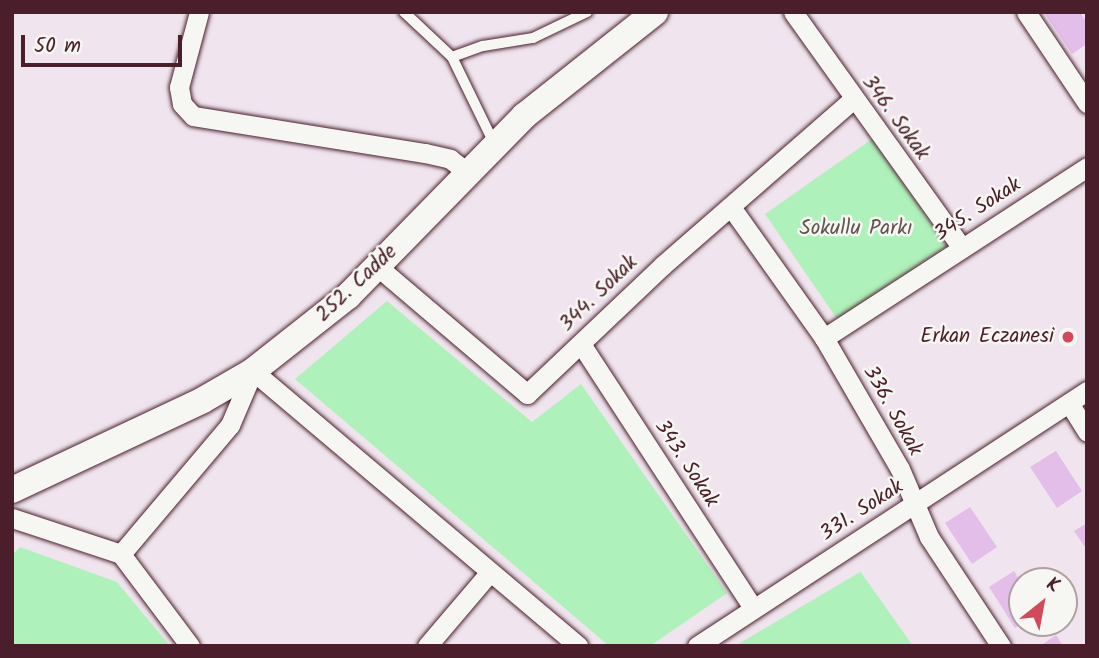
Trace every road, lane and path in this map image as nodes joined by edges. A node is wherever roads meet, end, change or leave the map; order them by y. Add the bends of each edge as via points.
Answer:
1 (199, 12) edge
2 (404, 12) edge
3 (587, 12) edge
4 (655, 12) edge
5 (793, 12) edge
6 (1026, 12) edge
7 (452, 57) junction
8 (852, 100) junction
9 (1087, 103) edge
10 (495, 146) junction
11 (1087, 167) edge
12 (470, 174) junction
13 (731, 207) junction
14 (962, 248) junction
15 (378, 267) junction
16 (824, 338) junction
17 (581, 344) junction
18 (253, 371) junction
19 (1087, 391) edge
20 (1069, 403) junction
21 (1087, 432) edge
22 (12, 490) edge
23 (912, 505) junction
24 (12, 518) edge
25 (121, 554) junction
26 (491, 572) junction
27 (754, 608) junction
28 (190, 646) edge
29 (427, 646) edge
30 (578, 646) edge
31 (697, 646) edge
32 (1001, 646) edge

1 - 12 street via 179,88 182,104 193,116 425,153 450,159
2 - 7 lane
3 - 7 lane via 533,38 483,46
4 - 10 main road, 252. Cadde via 548,95
5 - 8 street, 346. Sokak
6 - 9 street
7 - 10 lane
8 - 13 street, 344. Sokak
8 - 14 street, 346. Sokak
10 - 12 main road, 252. Cadde
11 - 14 street, 345. Sokak
12 - 15 main road, 252. Cadde
13 - 16 street, 336. Sokak
13 - 17 street, 344. Sokak
14 - 16 street, 345. Sokak
15 - 17 street, 344. Sokak via 527,394
15 - 18 main road, 252. Cadde
16 - 23 street, 336. Sokak via 900,469
17 - 27 street, 343. Sokak
18 - 22 main road, 252. Cadde via 203,400
18 - 25 street via 230,425
18 - 26 street
19 - 20 street, 331. Sokak
20 - 21 street
20 - 23 street, 331. Sokak
23 - 27 street, 331. Sokak
23 - 32 street, 336. Sokak
24 - 25 street
25 - 28 street
26 - 29 street
26 - 30 street
27 - 31 street, 331. Sokak

